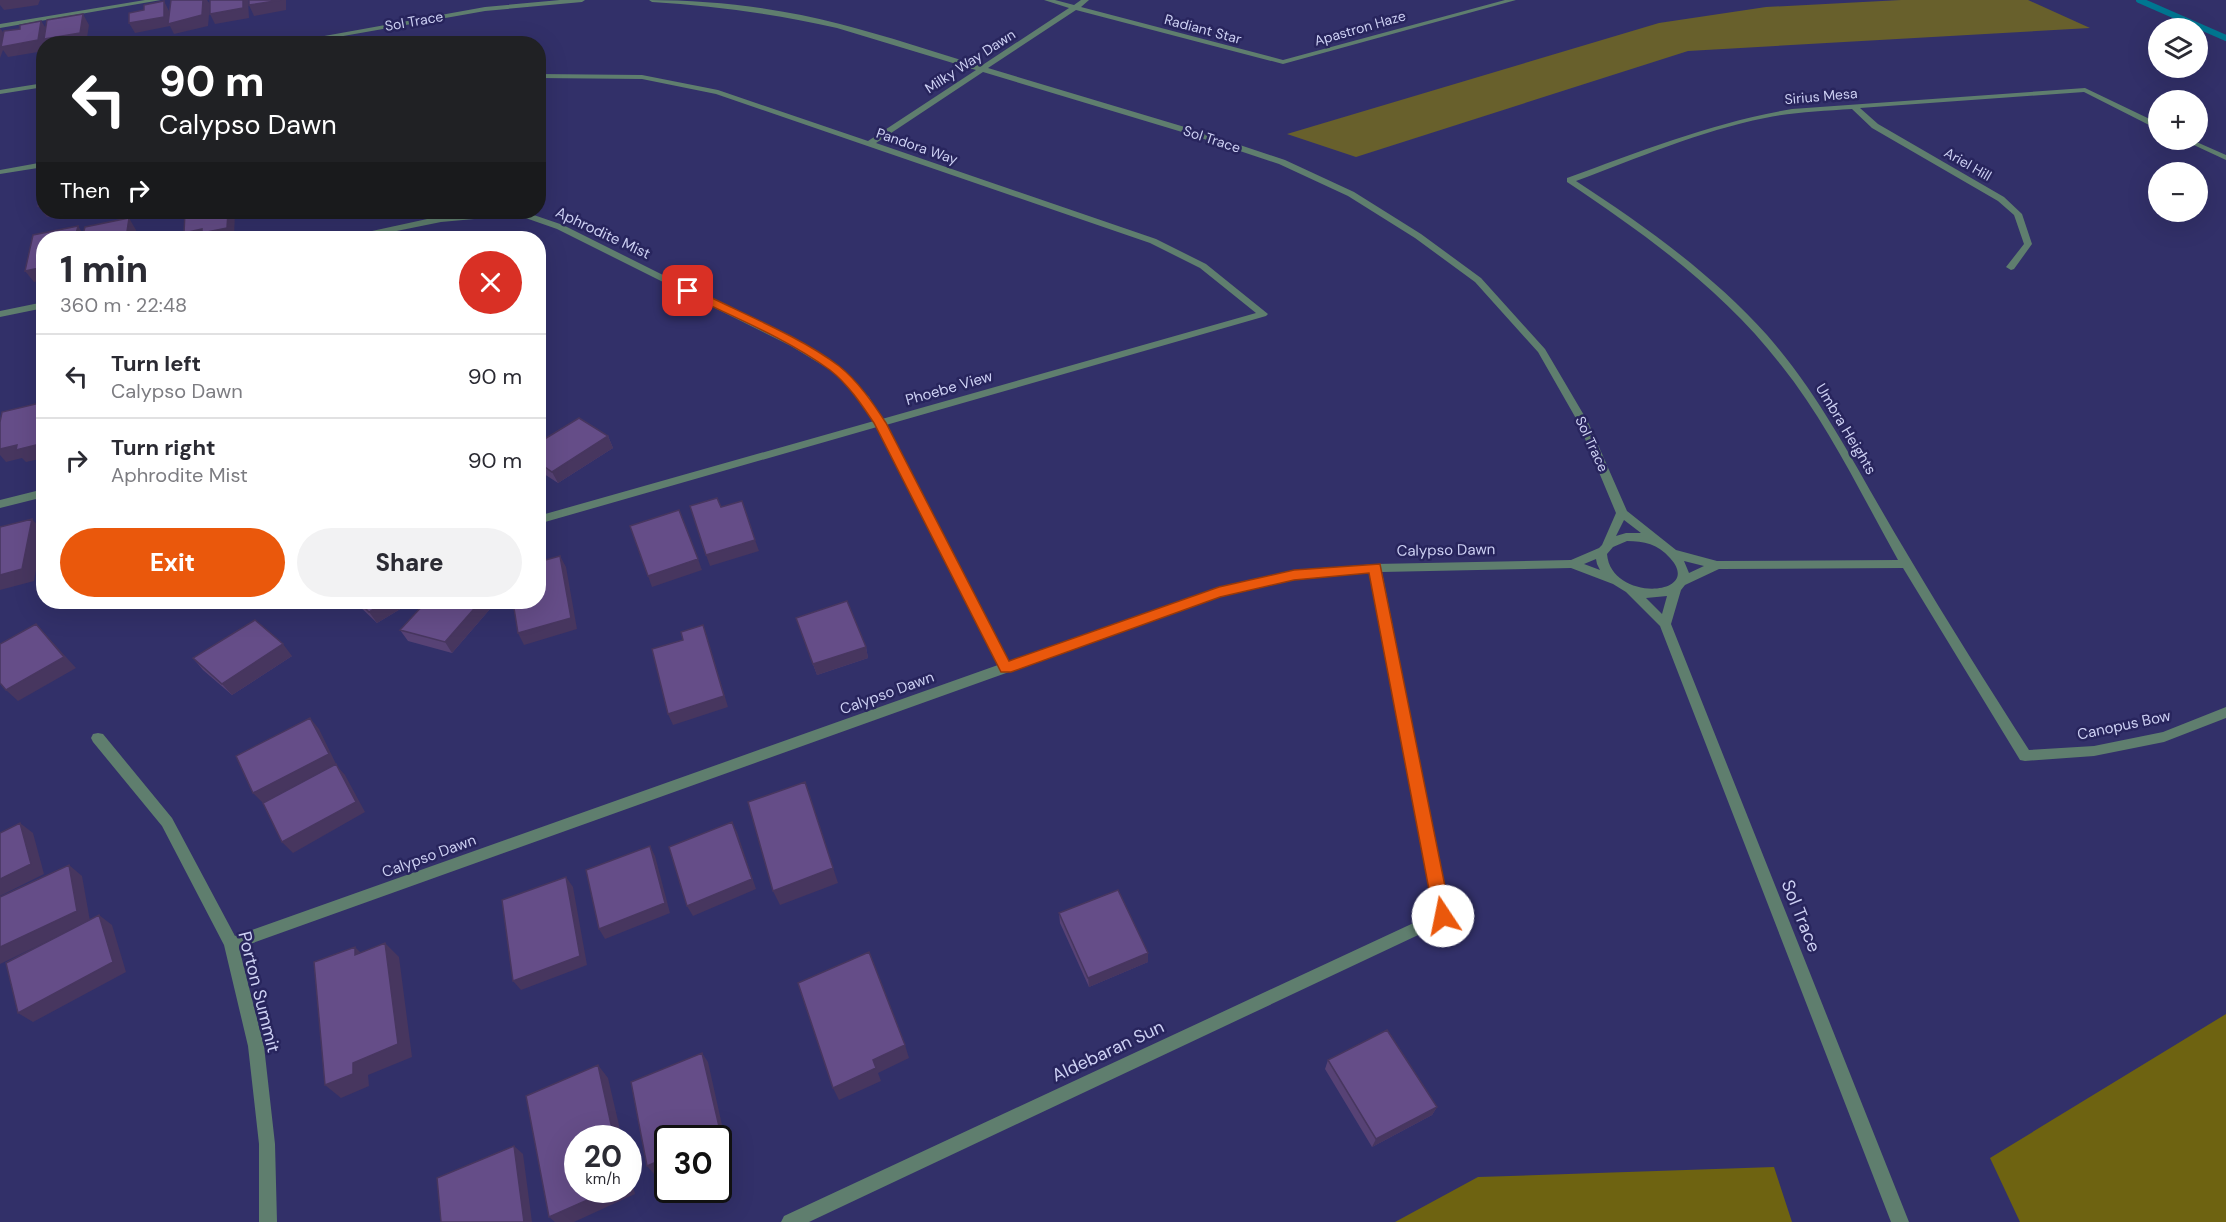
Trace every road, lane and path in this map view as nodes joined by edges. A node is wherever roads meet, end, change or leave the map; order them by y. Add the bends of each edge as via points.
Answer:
1 (158, 0) edge
2 (484, 0) edge
3 (582, 0) edge
4 (652, 0) edge
5 (1047, 0) edge
6 (1086, 0) edge
7 (1513, 0) edge
8 (1075, 8) junction
9 (485, 9) junction
10 (0, 26) edge
11 (329, 36) edge
12 (1283, 62) joint
13 (982, 70) junction
14 (546, 76) edge
15 (36, 86) edge
16 (0, 92) edge
17 (1853, 106) junction
18 (2148, 121) edge
19 (869, 144) junction
20 (2208, 150) edge
21 (2226, 158) edge
22 (36, 165) edge
23 (0, 172) edge
24 (1570, 180) joint
25 (441, 219) edge
26 (535, 219) edge
27 (385, 231) edge
28 (2011, 267) dead end
29 (36, 307) edge
30 (0, 314) edge
31 (1263, 314) joint
32 (880, 423) junction
33 (36, 495) edge
34 (0, 504) edge
35 (1623, 513) junction
36 (546, 518) edge
37 (1604, 548) junction
38 (1670, 550) junction
39 (1572, 564) junction
40 (1907, 564) junction
41 (1717, 565) junction
42 (1375, 568) junction
43 (1613, 580) junction
44 (1678, 585) junction
45 (1631, 590) junction
46 (1665, 624) junction
47 (1006, 668) junction
48 (2226, 712) edge
49 (98, 738) dead end
50 (2025, 756) joint
51 (231, 944) junction
52 (268, 1222) edge
53 (790, 1222) edge
54 (1900, 1222) edge

1 - 10 street
2 - 9 street
3 - 9 street, Sol Trace
4 - 13 street, Sol Trace via 786,14
5 - 8 street, Radiant Star
6 - 8 street, Milky Way Dawn
7 - 12 street, Apastron Haze
8 - 12 street, Radiant Star
8 - 13 street, Milky Way Dawn
9 - 11 street, Sol Trace
13 - 19 street, Milky Way Dawn
13 - 35 street, Sol Trace via 1282,162 1351,194 1418,236 1478,280 1542,351 1583,422
14 - 19 street, Pandora Way via 642,76 696,87
15 - 16 street
17 - 18 street, Sirius Mesa via 2085,90
17 - 24 street, Sirius Mesa via 1754,117 1721,125
17 - 28 street, Ariel Hill via 1875,126 2001,199 2018,214 2028,244
19 - 31 street, Pandora Way via 1152,241 1203,266
20 - 21 street
22 - 23 street
24 - 40 street, Umbra Heights via 1681,257 1763,337 1820,411
25 - 27 street, Aphrodite Mist
26 - 32 street, Aphrodite Mist via 794,344 836,369 865,399
29 - 30 street
31 - 32 street, Phoebe View
32 - 36 street, Phoebe View
32 - 47 street, Aphrodite Mist
33 - 34 street
35 - 37 street
35 - 38 street, Sol Trace
37 - 38 street via 1615,539 1639,537
37 - 39 street, Calypso Dawn
37 - 43 street via 1601,561
38 - 41 street
38 - 44 street via 1684,573
39 - 42 street, Calypso Dawn
39 - 43 street, Calypso Dawn
40 - 41 street
40 - 50 street, Umbra Heights
41 - 44 street
42 - 47 street, Calypso Dawn via 1294,575 1219,592
42 - 53 street, Aldebaran Sun via 1443,916
43 - 45 street
44 - 45 street via 1665,593
44 - 46 street
45 - 46 street, Sol Trace
46 - 54 street, Sol Trace
47 - 51 street, Calypso Dawn
48 - 50 street, Canopus Bow via 2164,737 2094,751
49 - 51 street, Porton Summit via 167,822
51 - 52 street, Porton Summit via 256,1046 267,1144

